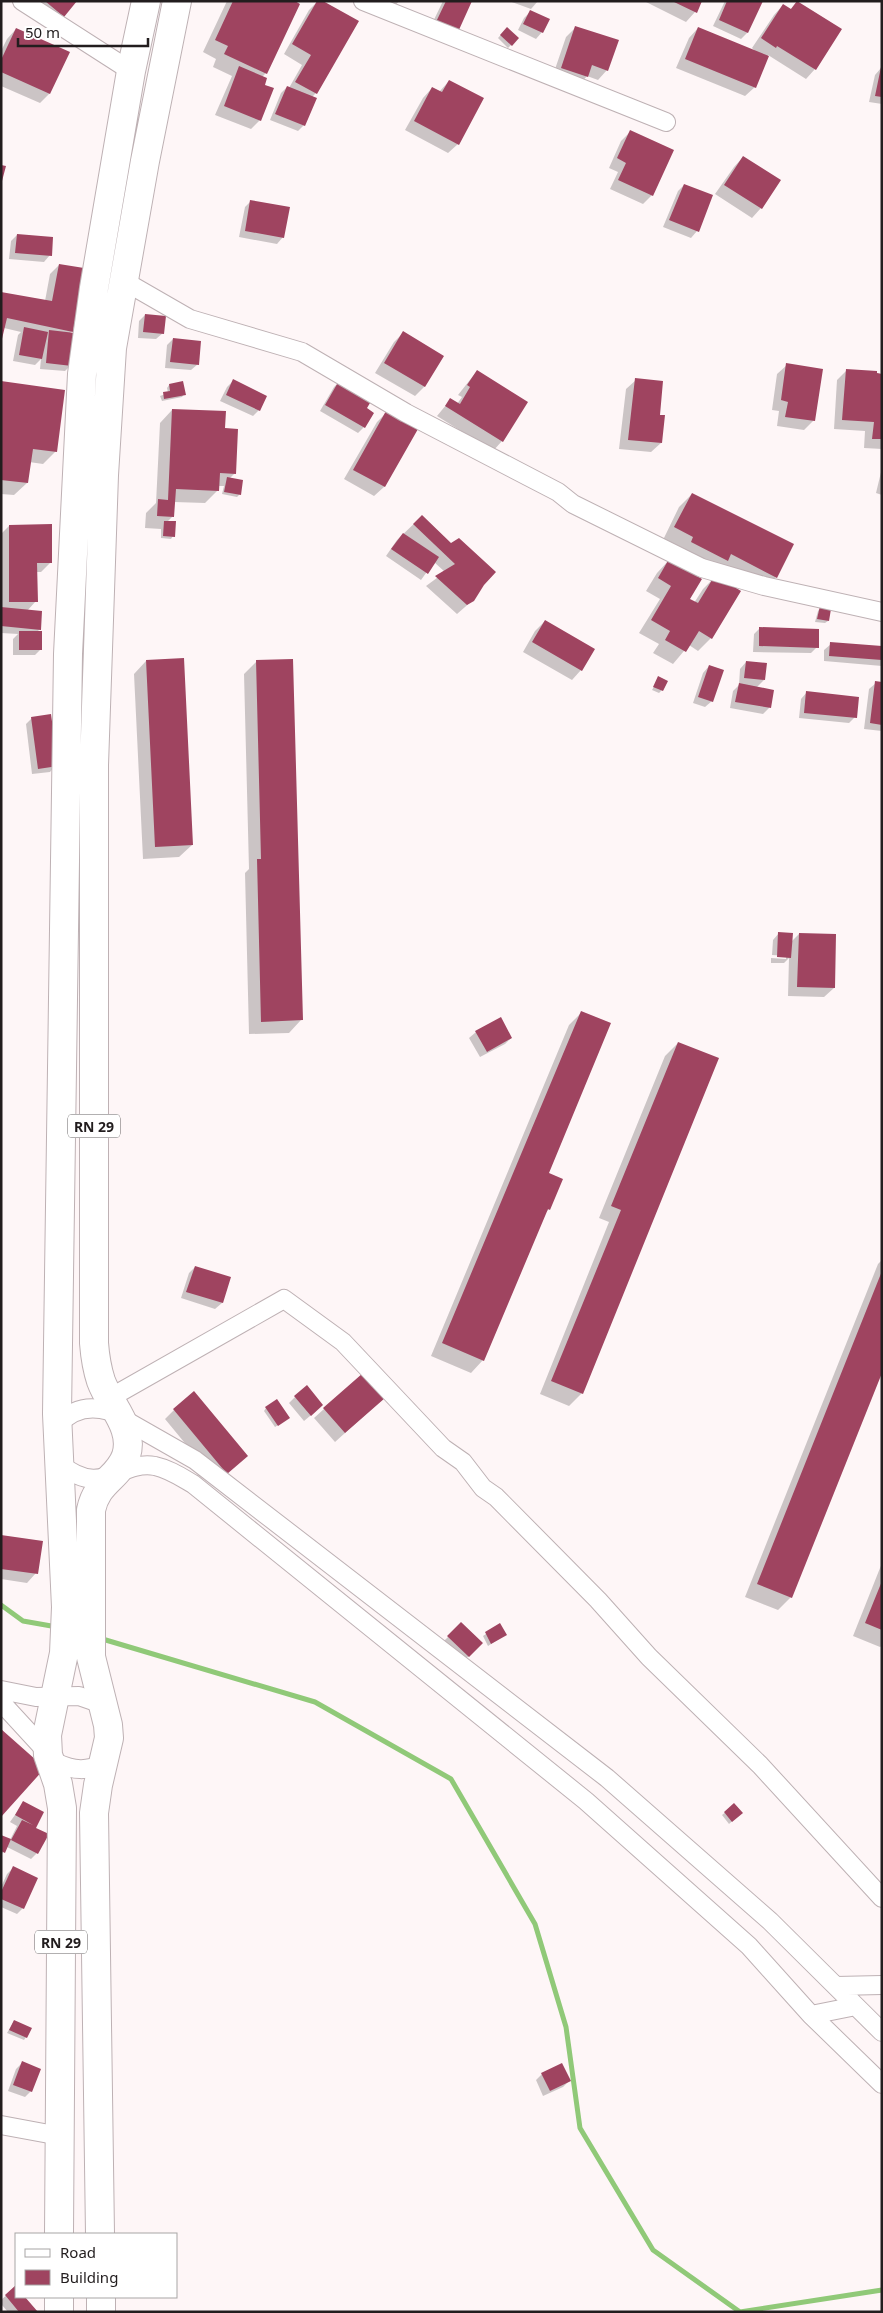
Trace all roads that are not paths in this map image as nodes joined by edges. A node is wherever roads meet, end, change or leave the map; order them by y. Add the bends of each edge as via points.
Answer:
1 (22, 1) edge
2 (146, 1) edge
3 (177, 1) edge
4 (362, 1) edge
5 (131, 71) junction
6 (666, 122) dead end
7 (124, 281) junction
8 (882, 612) edge
9 (113, 1408) junction
10 (58, 1425) junction
11 (60, 1464) junction
12 (112, 1476) junction
13 (1, 1690) edge
14 (55, 1697) junction
15 (1, 1702) edge
16 (102, 1704) junction
17 (48, 1754) junction
18 (104, 1764) junction
19 (882, 1898) edge
20 (882, 1985) edge
21 (836, 1986) junction
22 (856, 2006) junction
23 (811, 2015) junction
24 (882, 2032) edge
25 (882, 2084) edge
26 (1, 2126) edge
27 (60, 2136) junction
28 (59, 2233) edge
29 (100, 2233) edge
30 (59, 2298) edge
31 (100, 2298) edge
32 (59, 2312) edge
33 (101, 2312) edge

1 - 5 street
2 - 5 highway, RN 29
3 - 7 highway, RN 29
4 - 6 street
5 - 10 highway, RN 29 via 82,374 68,664
7 - 8 street via 190,320 302,352 406,413 558,492 573,504 702,568 764,586
7 - 9 highway, RN 29 via 112,348 94,765 94,1343 96,1362
9 - 10 street via 110,1411 91,1407 72,1412
9 - 12 highway, RN 29 via 127,1430 129,1441 125,1458
9 - 19 street via 284,1299 343,1342 443,1448 463,1462 483,1488 496,1497 598,1600 649,1657 760,1765
9 - 21 street via 195,1460 607,1778 770,1920
10 - 11 highway, RN 29
11 - 12 street via 84,1477
11 - 14 highway, RN 29 via 66,1607 64,1653
12 - 16 highway, RN 29 via 94,1497 91,1510 91,1657
12 - 23 street via 133,1468 154,1466 193,1484 586,1801 749,1946
13 - 14 street
14 - 16 street via 79,1696
14 - 17 highway, RN 29 via 48,1724
15 - 17 street
16 - 18 highway, RN 29 via 109,1738
17 - 18 street via 68,1768 81,1770
17 - 27 highway, RN 29 via 62,1808
18 - 29 highway, RN 29 via 94,1813
20 - 21 street
21 - 22 street
22 - 23 street
22 - 24 street
23 - 25 street
26 - 27 street
27 - 28 highway, RN 29
30 - 32 highway
31 - 33 highway

